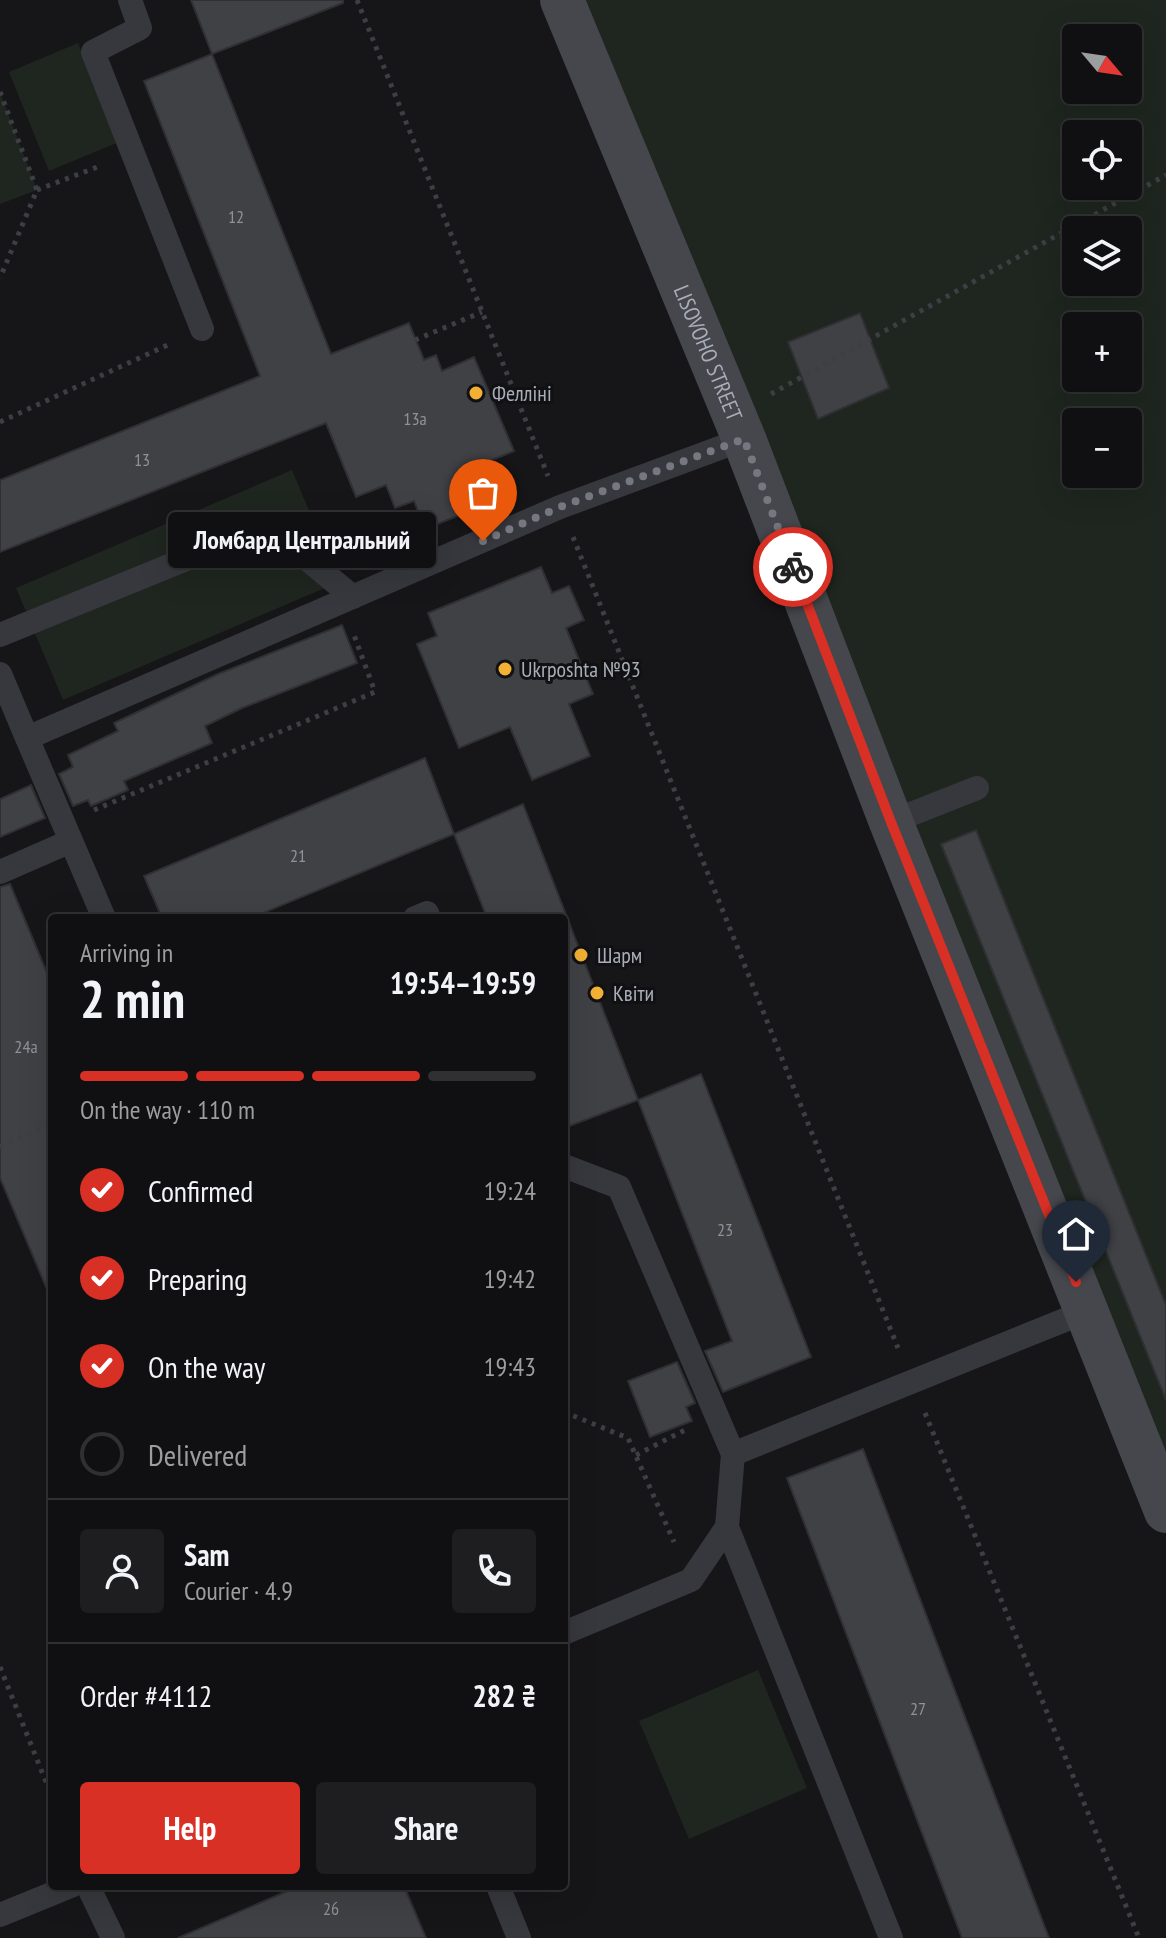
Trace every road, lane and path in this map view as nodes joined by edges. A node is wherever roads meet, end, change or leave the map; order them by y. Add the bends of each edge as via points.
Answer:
1 (130, 0) edge
2 (357, 0) edge
3 (562, 0) edge
4 (0, 92) edge
5 (133, 154) junction
6 (1166, 175) edge
7 (37, 190) junction
8 (0, 278) edge
9 (482, 312) junction
10 (202, 329) joint
11 (415, 340) dead end
12 (0, 422) edge
13 (739, 427) junction
14 (560, 507) junction
15 (353, 597) junction
16 (349, 622) dead end
17 (0, 635) edge
18 (0, 674) edge
19 (27, 738) junction
20 (977, 788) dead end
21 (891, 822) junction
22 (67, 832) junction
23 (0, 872) edge
24 (102, 914) edge
25 (48, 1125) edge
26 (0, 1147) edge
27 (568, 1168) edge
28 (1087, 1311) junction
29 (912, 1382) junction
30 (568, 1414) edge
31 (717, 1414) junction
32 (733, 1454) junction
33 (636, 1455) junction
34 (1166, 1511) edge
35 (727, 1527) junction
36 (691, 1580) junction
37 (568, 1631) edge
38 (0, 1667) edge
39 (48, 1787) edge
40 (61, 1890) edge
41 (90, 1890) edge
42 (500, 1890) edge
43 (0, 1915) edge
44 (113, 1938) edge
45 (519, 1938) edge
46 (891, 1938) edge
47 (1139, 1938) edge

1 - 5 lane via 140,28 93,52
2 - 9 path
3 - 13 street, LISOVOHO STREET
4 - 7 path
5 - 7 path
5 - 10 lane
6 - 13 path
7 - 8 path
9 - 11 path
9 - 14 path
10 - 12 path
13 - 14 lane
13 - 21 street, LISOVOHO STREET
14 - 15 lane
14 - 29 path
15 - 17 lane via 267,526
15 - 19 lane
16 - 22 path via 375,692
18 - 19 lane
19 - 22 lane
20 - 21 lane
21 - 28 street, LISOVOHO STREET
22 - 23 lane
22 - 24 lane
25 - 26 path
27 - 31 lane via 619,1187
28 - 29 lane
28 - 34 street, LISOVOHO STREET
29 - 32 lane
29 - 47 path
30 - 33 path via 628,1438
31 - 32 lane
31 - 33 path
32 - 35 lane
33 - 36 path
35 - 36 lane
35 - 46 lane
36 - 37 lane
38 - 39 path
40 - 43 lane
41 - 44 lane
42 - 45 lane

